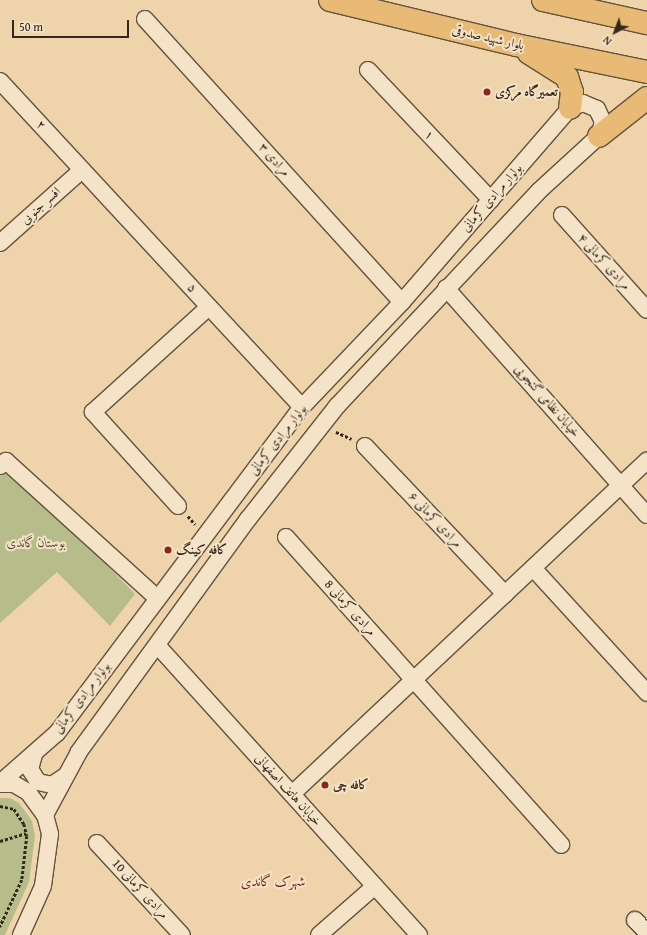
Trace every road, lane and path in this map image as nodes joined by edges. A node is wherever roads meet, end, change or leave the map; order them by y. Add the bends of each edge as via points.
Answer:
1 (330, 0) edge
2 (543, 0) edge
3 (145, 19) dead end
4 (647, 23) edge
5 (516, 45) junction
6 (368, 70) dead end
7 (647, 72) edge
8 (0, 81) edge
9 (647, 98) edge
10 (570, 108) junction
11 (599, 136) junction
12 (82, 170) junction
13 (491, 200) junction
14 (562, 215) dead end
15 (0, 243) edge
16 (446, 288) junction
17 (402, 302) junction
18 (209, 307) junction
19 (647, 310) edge
20 (302, 407) junction
21 (322, 425) junction
22 (365, 446) joint
23 (647, 461) edge
24 (0, 466) edge
25 (621, 486) junction
26 (178, 506) joint
27 (647, 515) edge
28 (205, 534) junction
29 (286, 537) dead end
30 (533, 568) junction
31 (505, 594) junction
32 (158, 599) junction
33 (157, 645) junction
34 (414, 680) junction
35 (647, 693) edge
36 (34, 755) junction
37 (64, 777) junction
38 (0, 783) edge
39 (292, 794) junction
40 (0, 806) edge
41 (45, 815) junction
42 (26, 833) junction
43 (0, 842) edge
44 (97, 843) dead end
45 (561, 845) dead end
46 (375, 886) junction
47 (635, 920) dead end
48 (0, 927) edge
49 (647, 933) edge
50 (21, 935) edge
51 (182, 935) edge
52 (319, 935) edge
53 (419, 935) edge

1 - 5 highway, بلوار شهید صدوقی
2 - 4 highway
3 - 17 street, مرادی ۳
5 - 7 highway, بلوار شهید صدوقی
5 - 10 highway via 567,77 572,92
6 - 13 street, ۱
8 - 12 street, ۲
9 - 11 highway
10 - 11 street via 583,103 597,108 603,122
10 - 13 street, بولوار مرادی کرمانی
11 - 16 street, بولوار مرادی کرمانی via 539,191
12 - 15 street, افسر جنوبی
12 - 18 street, ۵
13 - 17 street, بولوار مرادی کرمانی
14 - 19 street, مرادی کرمانی ۴
16 - 21 street, بولوار مرادی کرمانی
16 - 25 street, خیابان نظامی گنجویی
17 - 20 street, بولوار مرادی کرمانی
18 - 20 street, ۵
18 - 26 street via 93,412
20 - 28 street, بولوار مرادی کرمانی
21 - 22 path
21 - 33 street, بولوار مرادی کرمانی via 248,519
22 - 31 street, مرادی کرمانی ۶
23 - 25 street
24 - 32 street via 6,461
25 - 27 street, خیابان نظامی گنجویی
25 - 30 street
26 - 28 path
28 - 32 street, بولوار مرادی کرمانی
29 - 34 street, مرادی کرمانی 8
30 - 31 street
30 - 35 street
31 - 34 street
32 - 36 street, بولوار مرادی کرمانی via 57,732
33 - 37 street, بولوار مرادی کرمانی via 79,752
33 - 39 street, خیابان هاتف اصفهانی
34 - 39 street
34 - 45 street, مرادی کرمانی 8
36 - 37 street via 30,769 38,782 52,785
36 - 38 street, بولوار مرادی کرمانی
37 - 41 street, بولوار مرادی کرمانی
38 - 41 street via 14,784 28,792
39 - 46 street, خیابان هاتف اصفهانی
40 - 42 path via 14,809 24,824
41 - 50 street via 50,834 43,886
42 - 43 path
42 - 48 path via 22,880
44 - 51 street, مرادی کرمانی 10
46 - 52 street
46 - 53 street, خیابان هاتف اصفهانی
47 - 49 street

